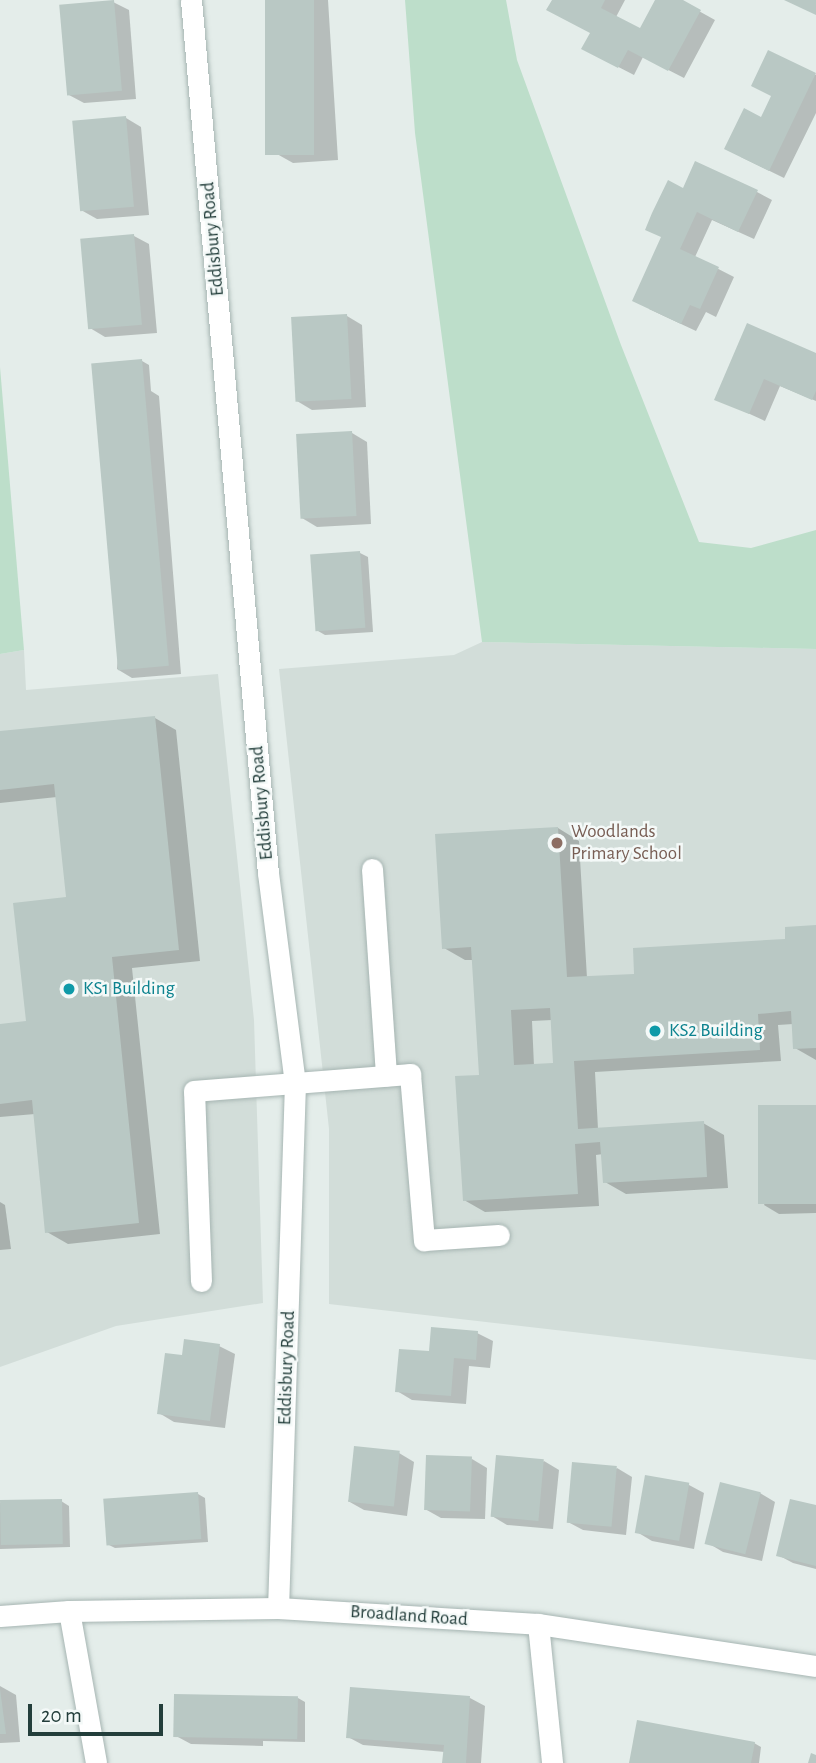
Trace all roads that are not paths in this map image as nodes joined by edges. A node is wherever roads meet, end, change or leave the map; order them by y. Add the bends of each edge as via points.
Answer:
1 (191, 0) edge
2 (372, 869) dead end
3 (386, 1076) junction
4 (295, 1083) junction
5 (499, 1235) dead end
6 (201, 1281) dead end
7 (278, 1608) junction
8 (69, 1611) junction
9 (0, 1616) edge
10 (538, 1624) junction
11 (816, 1666) edge
12 (96, 1763) edge
13 (552, 1763) edge

1 - 4 street, Eddisbury Road via 268,873
2 - 3 street
3 - 4 street
3 - 5 street via 410,1074 424,1240
4 - 6 street via 194,1091
4 - 7 street, Eddisbury Road
7 - 8 street, Broadland Road
7 - 10 street, Broadland Road
8 - 9 street, Broadland Road
8 - 12 street
10 - 11 street, Broadland Road
10 - 13 street

